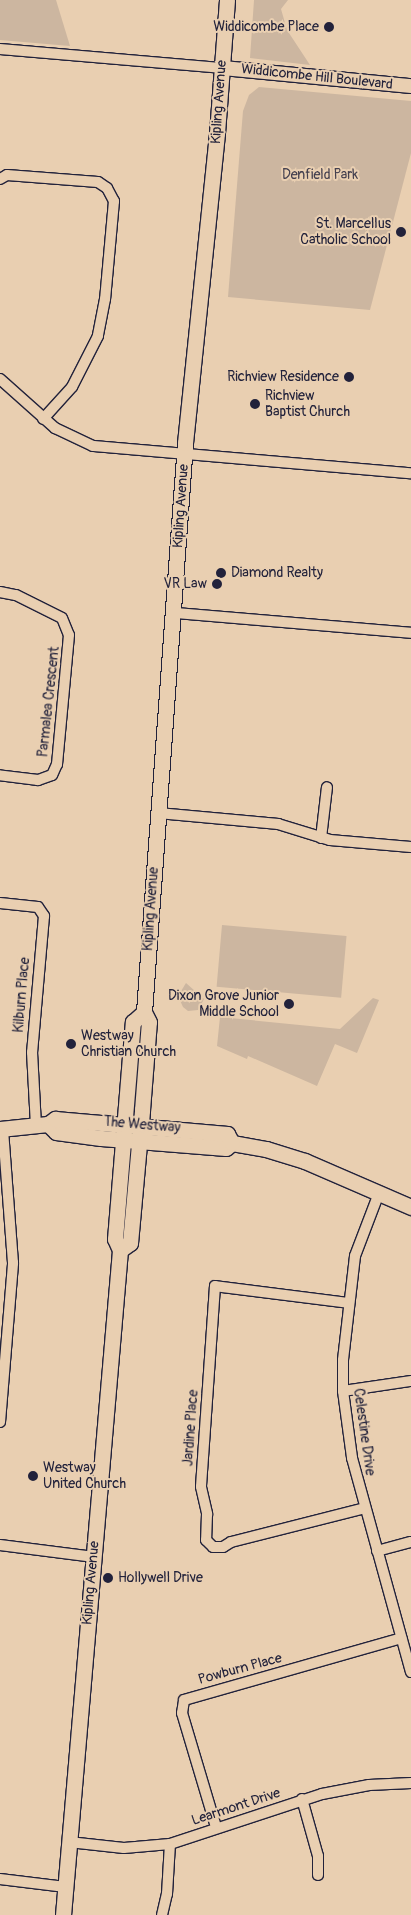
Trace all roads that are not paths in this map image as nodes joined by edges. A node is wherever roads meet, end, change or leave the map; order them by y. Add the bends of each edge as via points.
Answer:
1 (227, 0) edge
2 (0, 49) edge
3 (223, 68) junction
4 (411, 86) edge
5 (0, 179) edge
6 (0, 379) edge
7 (43, 419) junction
8 (185, 454) junction
9 (411, 473) edge
10 (0, 592) edge
11 (175, 613) junction
12 (411, 632) edge
13 (0, 775) edge
14 (327, 788) dead end
15 (158, 813) junction
16 (320, 838) junction
17 (411, 847) edge
18 (0, 903) edge
19 (144, 1012) junction
20 (124, 1124) junction
21 (42, 1125) junction
22 (140, 1125) junction
23 (1, 1129) edge
24 (123, 1139) junction
25 (139, 1141) junction
26 (232, 1143) junction
27 (378, 1193) junction
28 (411, 1207) edge
29 (120, 1250) junction
30 (349, 1303) junction
31 (411, 1380) edge
32 (343, 1391) junction
33 (0, 1422) edge
34 (365, 1508) junction
35 (411, 1542) edge
36 (0, 1546) edge
37 (377, 1551) junction
38 (94, 1557) junction
39 (401, 1638) junction
40 (411, 1672) edge
41 (411, 1783) edge
42 (302, 1799) junction
43 (216, 1827) junction
44 (69, 1842) junction
45 (170, 1844) junction
46 (318, 1875) dead end
47 (0, 1879) edge
48 (66, 1887) junction
49 (64, 1915) edge
50 (162, 1915) edge

1 - 3 main road, Kipling Avenue
2 - 3 street
3 - 4 street, Widdicombe Hill Boulevard
3 - 8 main road, Kipling Avenue
5 - 7 street via 7,175 98,182 107,188 114,201 105,299 98,336 72,387
6 - 7 street
7 - 8 street via 93,446
8 - 9 street
8 - 11 main road, Kipling Avenue
10 - 13 street, Parmalea Crescent via 62,618 69,635 57,764 52,775 38,780
11 - 12 street
11 - 15 main road, Kipling Avenue
14 - 16 street
15 - 16 street via 278,824
15 - 19 main road, Kipling Avenue
16 - 17 street
18 - 21 street, Kilburn Place via 38,907 44,916 32,1052
19 - 20 main road, Kipling Avenue via 133,1022
19 - 22 main road, Kipling Avenue via 149,1022
20 - 21 main road, The Westway via 55,1119
20 - 22 main road, The Westway
20 - 24 main road, Kipling Avenue
21 - 23 main road, The Westway
21 - 24 main road, The Westway via 56,1132
22 - 25 main road, Kipling Avenue
22 - 26 main road, The Westway via 227,1134
23 - 33 street via 13,1263
24 - 25 main road, The Westway
24 - 29 main road, Kipling Avenue via 115,1239
25 - 26 main road, The Westway via 226,1148
25 - 29 main road, Kipling Avenue via 130,1243
26 - 27 main road, The Westway via 290,1156
27 - 28 main road, The Westway
27 - 30 street, Celestine Drive via 355,1256
29 - 38 main road, Kipling Avenue
30 - 32 street, Celestine Drive
30 - 34 street, Jardine Place via 215,1286 201,1487 207,1514 206,1540 213,1547 223,1547 231,1542
31 - 32 street
32 - 34 street, Celestine Drive via 352,1458
34 - 37 street, Celestine Drive
35 - 37 street
36 - 38 street
37 - 39 street, Celestine Drive
38 - 44 main road, Kipling Avenue
39 - 40 street, Celestine Drive
39 - 43 street, Powburn Place via 184,1700 182,1713
41 - 42 street, Learmont Drive via 369,1785
42 - 43 street, Learmont Drive
42 - 46 street via 318,1856
43 - 45 street, Learmont Drive
44 - 45 street, Learmont Drive via 124,1848
44 - 48 main road, Kipling Avenue
45 - 50 street via 168,1894
47 - 48 street
48 - 49 main road, Kipling Avenue

